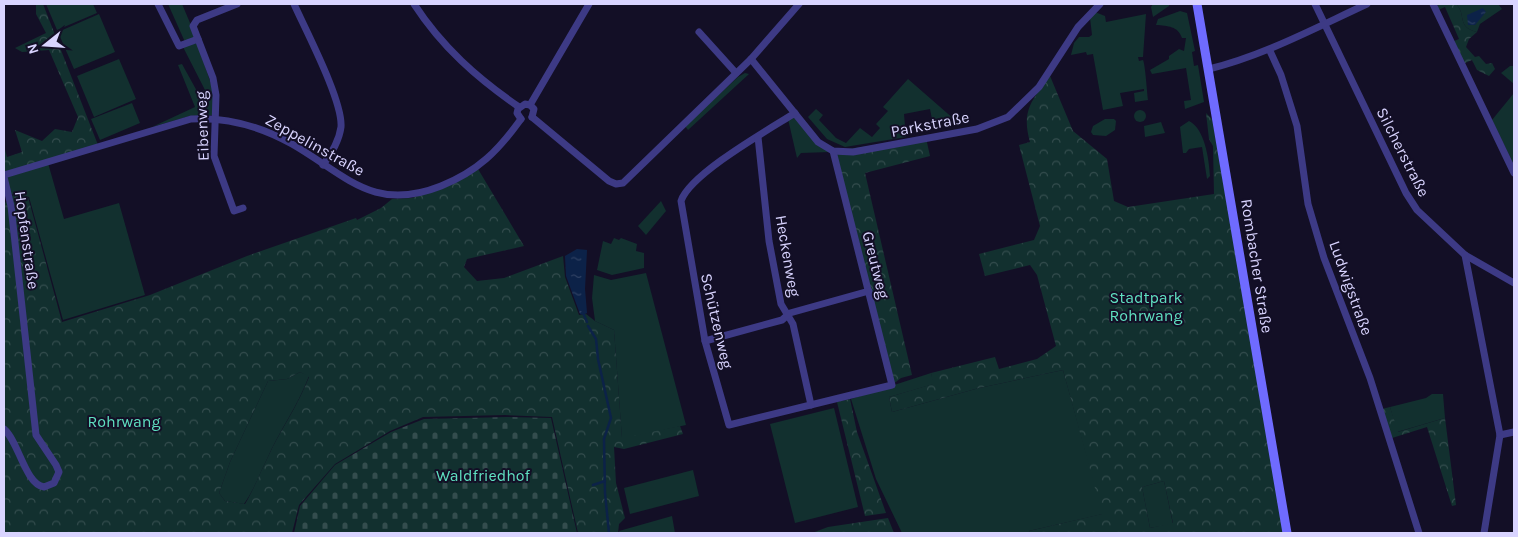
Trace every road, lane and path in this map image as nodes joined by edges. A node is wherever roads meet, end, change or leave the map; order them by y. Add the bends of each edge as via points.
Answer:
1 (158, 4) edge
2 (237, 4) edge
3 (294, 4) edge
4 (414, 4) edge
5 (589, 4) edge
6 (799, 4) edge
7 (1100, 4) edge
8 (1197, 4) edge
9 (1315, 4) edge
10 (1367, 4) edge
11 (1433, 4) edge
12 (1324, 24) junction
13 (699, 32) dead end
14 (198, 39) junction
15 (1270, 50) junction
16 (750, 58) junction
17 (1209, 69) junction
18 (736, 72) junction
19 (530, 105) junction
20 (519, 107) junction
21 (795, 113) junction
22 (217, 117) junction
23 (532, 117) junction
24 (521, 119) junction
25 (758, 137) junction
26 (833, 151) junction
27 (323, 165) junction
28 (1514, 172) edge
29 (4, 176) edge
30 (243, 208) dead end
31 (1465, 255) junction
32 (1514, 282) edge
33 (869, 291) junction
34 (787, 314) junction
35 (705, 341) junction
36 (892, 385) joint
37 (812, 405) junction
38 (4, 429) edge
39 (1514, 432) edge
40 (1500, 435) junction
41 (1287, 533) edge
42 (1419, 533) edge
43 (1484, 533) edge

1 - 14 street via 179,46
2 - 14 street via 197,20 193,26
3 - 27 street via 340,114 339,136
4 - 20 street via 458,60
5 - 19 street
6 - 16 street
7 - 26 street, Parkstraße via 1078,27 1038,87 1008,117 977,129 853,152
8 - 17 main road, Rombacher Straße
9 - 12 street, Silcherstraße
10 - 12 street
11 - 28 street
12 - 15 street
12 - 31 street, Silcherstraße via 1406,194 1417,210
13 - 18 street
14 - 22 street, Eibenweg via 213,78
15 - 17 street
15 - 42 street, Ludwigstraße via 1297,126 1308,204 1324,258 1370,378
16 - 18 street
16 - 21 street
17 - 41 main road, Rombacher Straße
18 - 23 street via 624,183 609,181
19 - 20 street
19 - 23 street via 534,109
20 - 24 street via 517,113
21 - 25 street, Schützenweg
21 - 26 street via 818,142
22 - 27 street, Zeppelinstraße via 266,131
22 - 29 street, Zeppelinstraße via 191,119
22 - 30 street, Eibenweg via 216,165 234,211
23 - 24 street
24 - 27 street, Zeppelinstraße via 483,163 450,182 417,194 398,197 364,189
25 - 34 street, Heckenweg via 769,241 781,304
25 - 35 street, Schützenweg via 714,167 684,192 681,201
26 - 33 street, Greutweg
29 - 38 street, Hopfenstraße via 12,206 36,435 58,468 54,483 44,487 34,482 14,441
31 - 32 street, Silcherstraße
31 - 40 street
33 - 34 street
33 - 36 street, Greutweg
34 - 35 street via 782,320
34 - 37 street, Heckenweg via 793,324
35 - 37 street, Schützenweg via 729,425
36 - 37 street, Schützenweg
39 - 40 street
40 - 43 street

